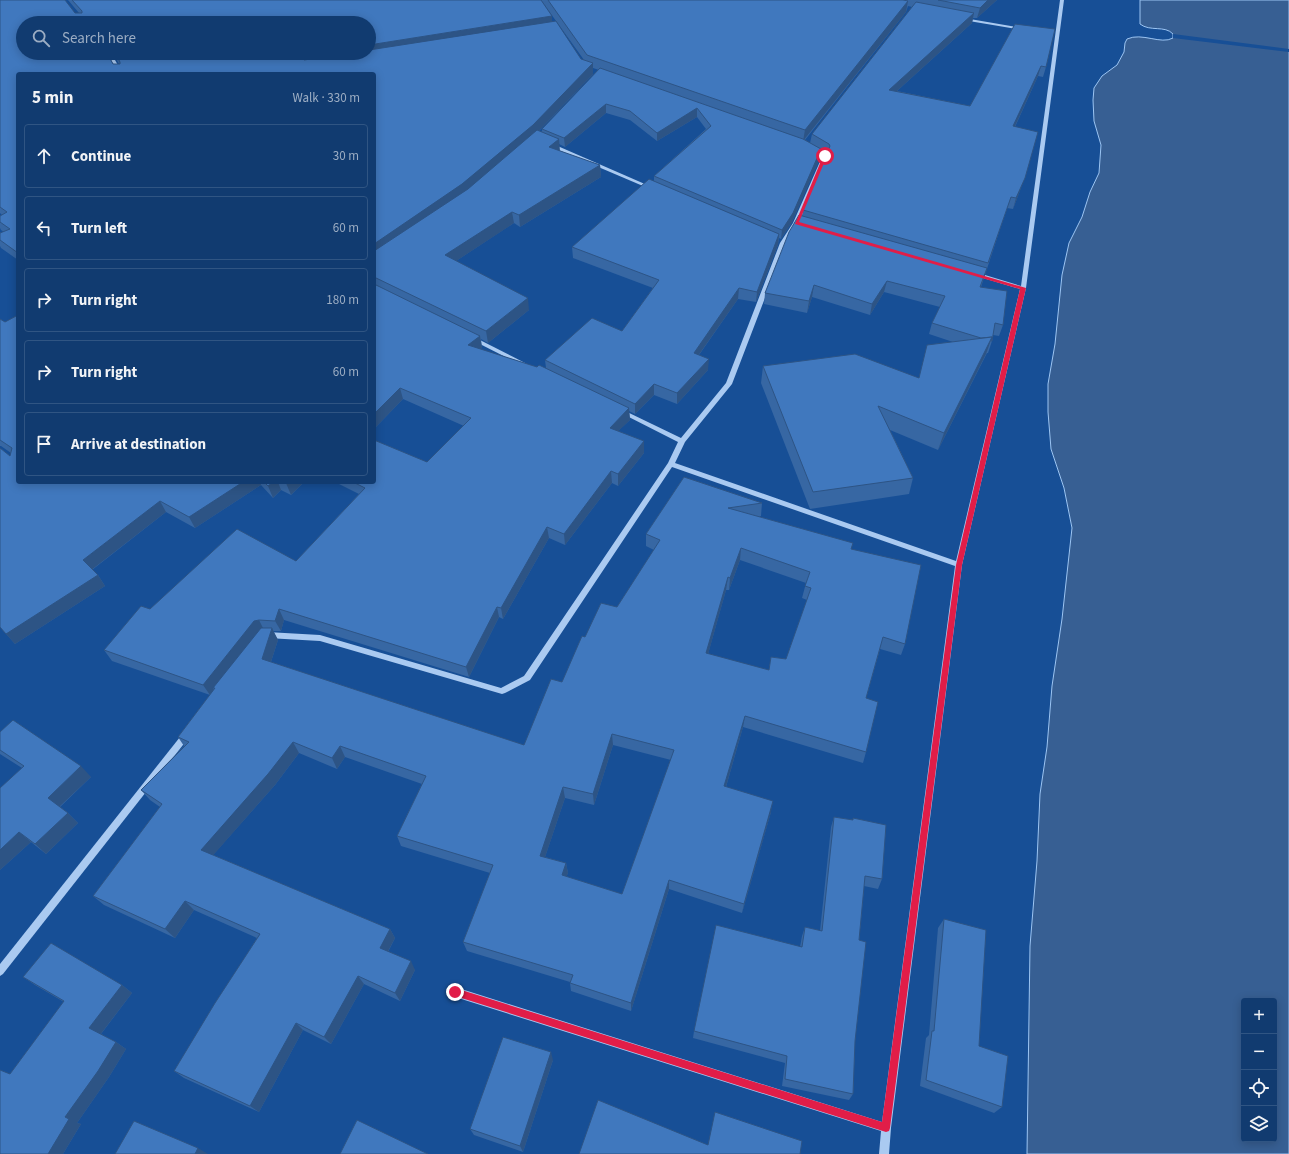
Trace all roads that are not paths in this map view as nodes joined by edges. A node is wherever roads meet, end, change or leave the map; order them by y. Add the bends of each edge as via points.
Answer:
1 (1062, 0) edge
2 (958, 18) edge
3 (1028, 30) edge
4 (1051, 34) edge
5 (1058, 36) junction
6 (114, 60) edge
7 (120, 72) edge
8 (544, 142) edge
9 (805, 145) edge
10 (660, 191) edge
11 (796, 223) junction
12 (804, 225) edge
13 (776, 240) edge
14 (783, 243) junction
15 (970, 273) edge
16 (1023, 288) junction
17 (467, 336) edge
18 (532, 368) edge
19 (618, 410) edge
20 (682, 441) junction
21 (671, 464) junction
22 (959, 565) junction
23 (259, 641) edge
24 (191, 728) edge
25 (0, 971) edge
26 (455, 992) dead end
27 (886, 1128) junction
28 (884, 1154) edge

1 - 5 street
2 - 3 street
4 - 5 street
5 - 16 street
6 - 7 street
8 - 10 street
9 - 11 street via 825,156
11 - 12 street
11 - 14 street
13 - 14 street
14 - 20 street via 729,384
15 - 16 street
16 - 22 street
17 - 18 street
19 - 20 street
20 - 21 street
21 - 22 street
21 - 23 street via 527,678 502,692 320,638 264,635
22 - 27 street
24 - 25 street
26 - 27 street
27 - 28 street

